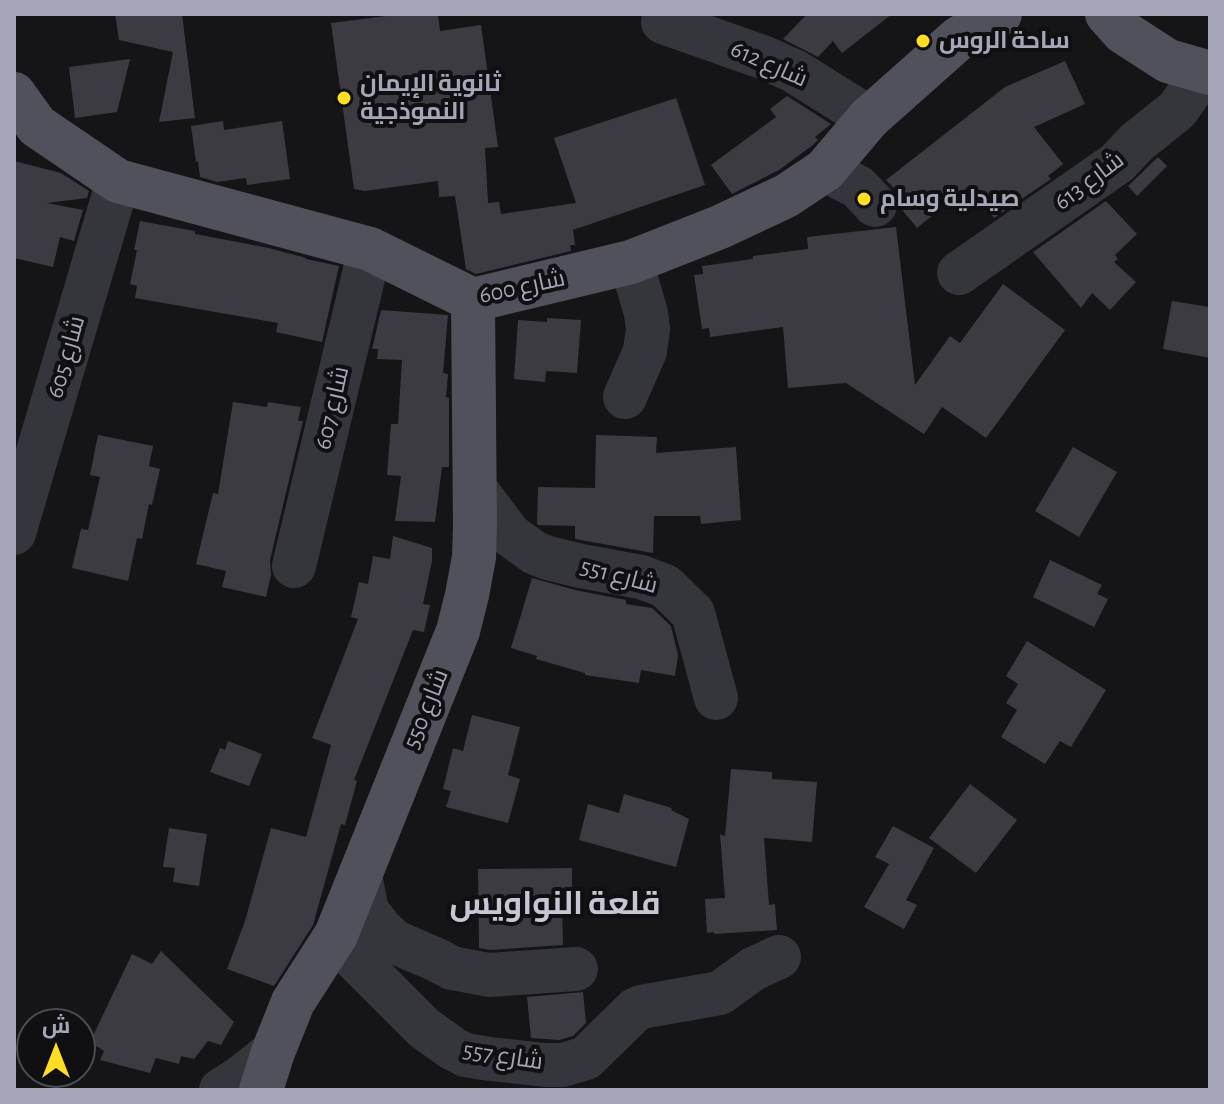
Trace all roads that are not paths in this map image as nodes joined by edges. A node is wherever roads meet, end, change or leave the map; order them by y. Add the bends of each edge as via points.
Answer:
1 (1000, 14) edge
2 (1107, 14) edge
3 (663, 22) dead end
4 (956, 26) edge
5 (1207, 72) edge
6 (14, 94) edge
7 (869, 118) junction
8 (825, 170) junction
9 (118, 181) junction
10 (875, 205) dead end
11 (370, 249) junction
12 (631, 262) junction
13 (959, 273) dead end
14 (473, 300) junction
15 (625, 397) dead end
16 (476, 490) junction
17 (14, 533) edge
18 (294, 566) dead end
19 (716, 698) dead end
20 (360, 875) junction
21 (336, 935) junction
22 (779, 957) dead end
23 (576, 969) dead end
24 (267, 1071) edge
25 (221, 1090) edge

1 - 4 main road, شارع 600
2 - 5 main road via 1123,32 1168,61
3 - 7 street, شارع 612 via 794,71
4 - 7 main road, شارع 600
5 - 13 street, شارع 613 via 1177,110 1117,163
6 - 9 main road, شارع 600 via 37,126
7 - 8 main road, شارع 600
8 - 10 street via 858,187
8 - 12 main road, شارع 600 via 786,196
9 - 11 main road, شارع 600
9 - 17 street, شارع 605
11 - 14 main road, شارع 600
11 - 18 street, شارع 607
12 - 14 main road, شارع 600
12 - 15 street via 648,329 645,351
14 - 16 main road, شارع 550
16 - 19 street, شارع 551 via 510,535 535,553 665,586 693,613
16 - 20 main road, شارع 550 via 474,557 458,631
20 - 21 main road, شارع 550
20 - 23 street via 367,911 381,929 395,942 452,968 489,975
21 - 22 street, شارع 557 via 424,1028 452,1048 465,1055 546,1065 586,1058 641,1007 720,993
21 - 24 main road, شارع 550 via 293,1002
24 - 25 street

